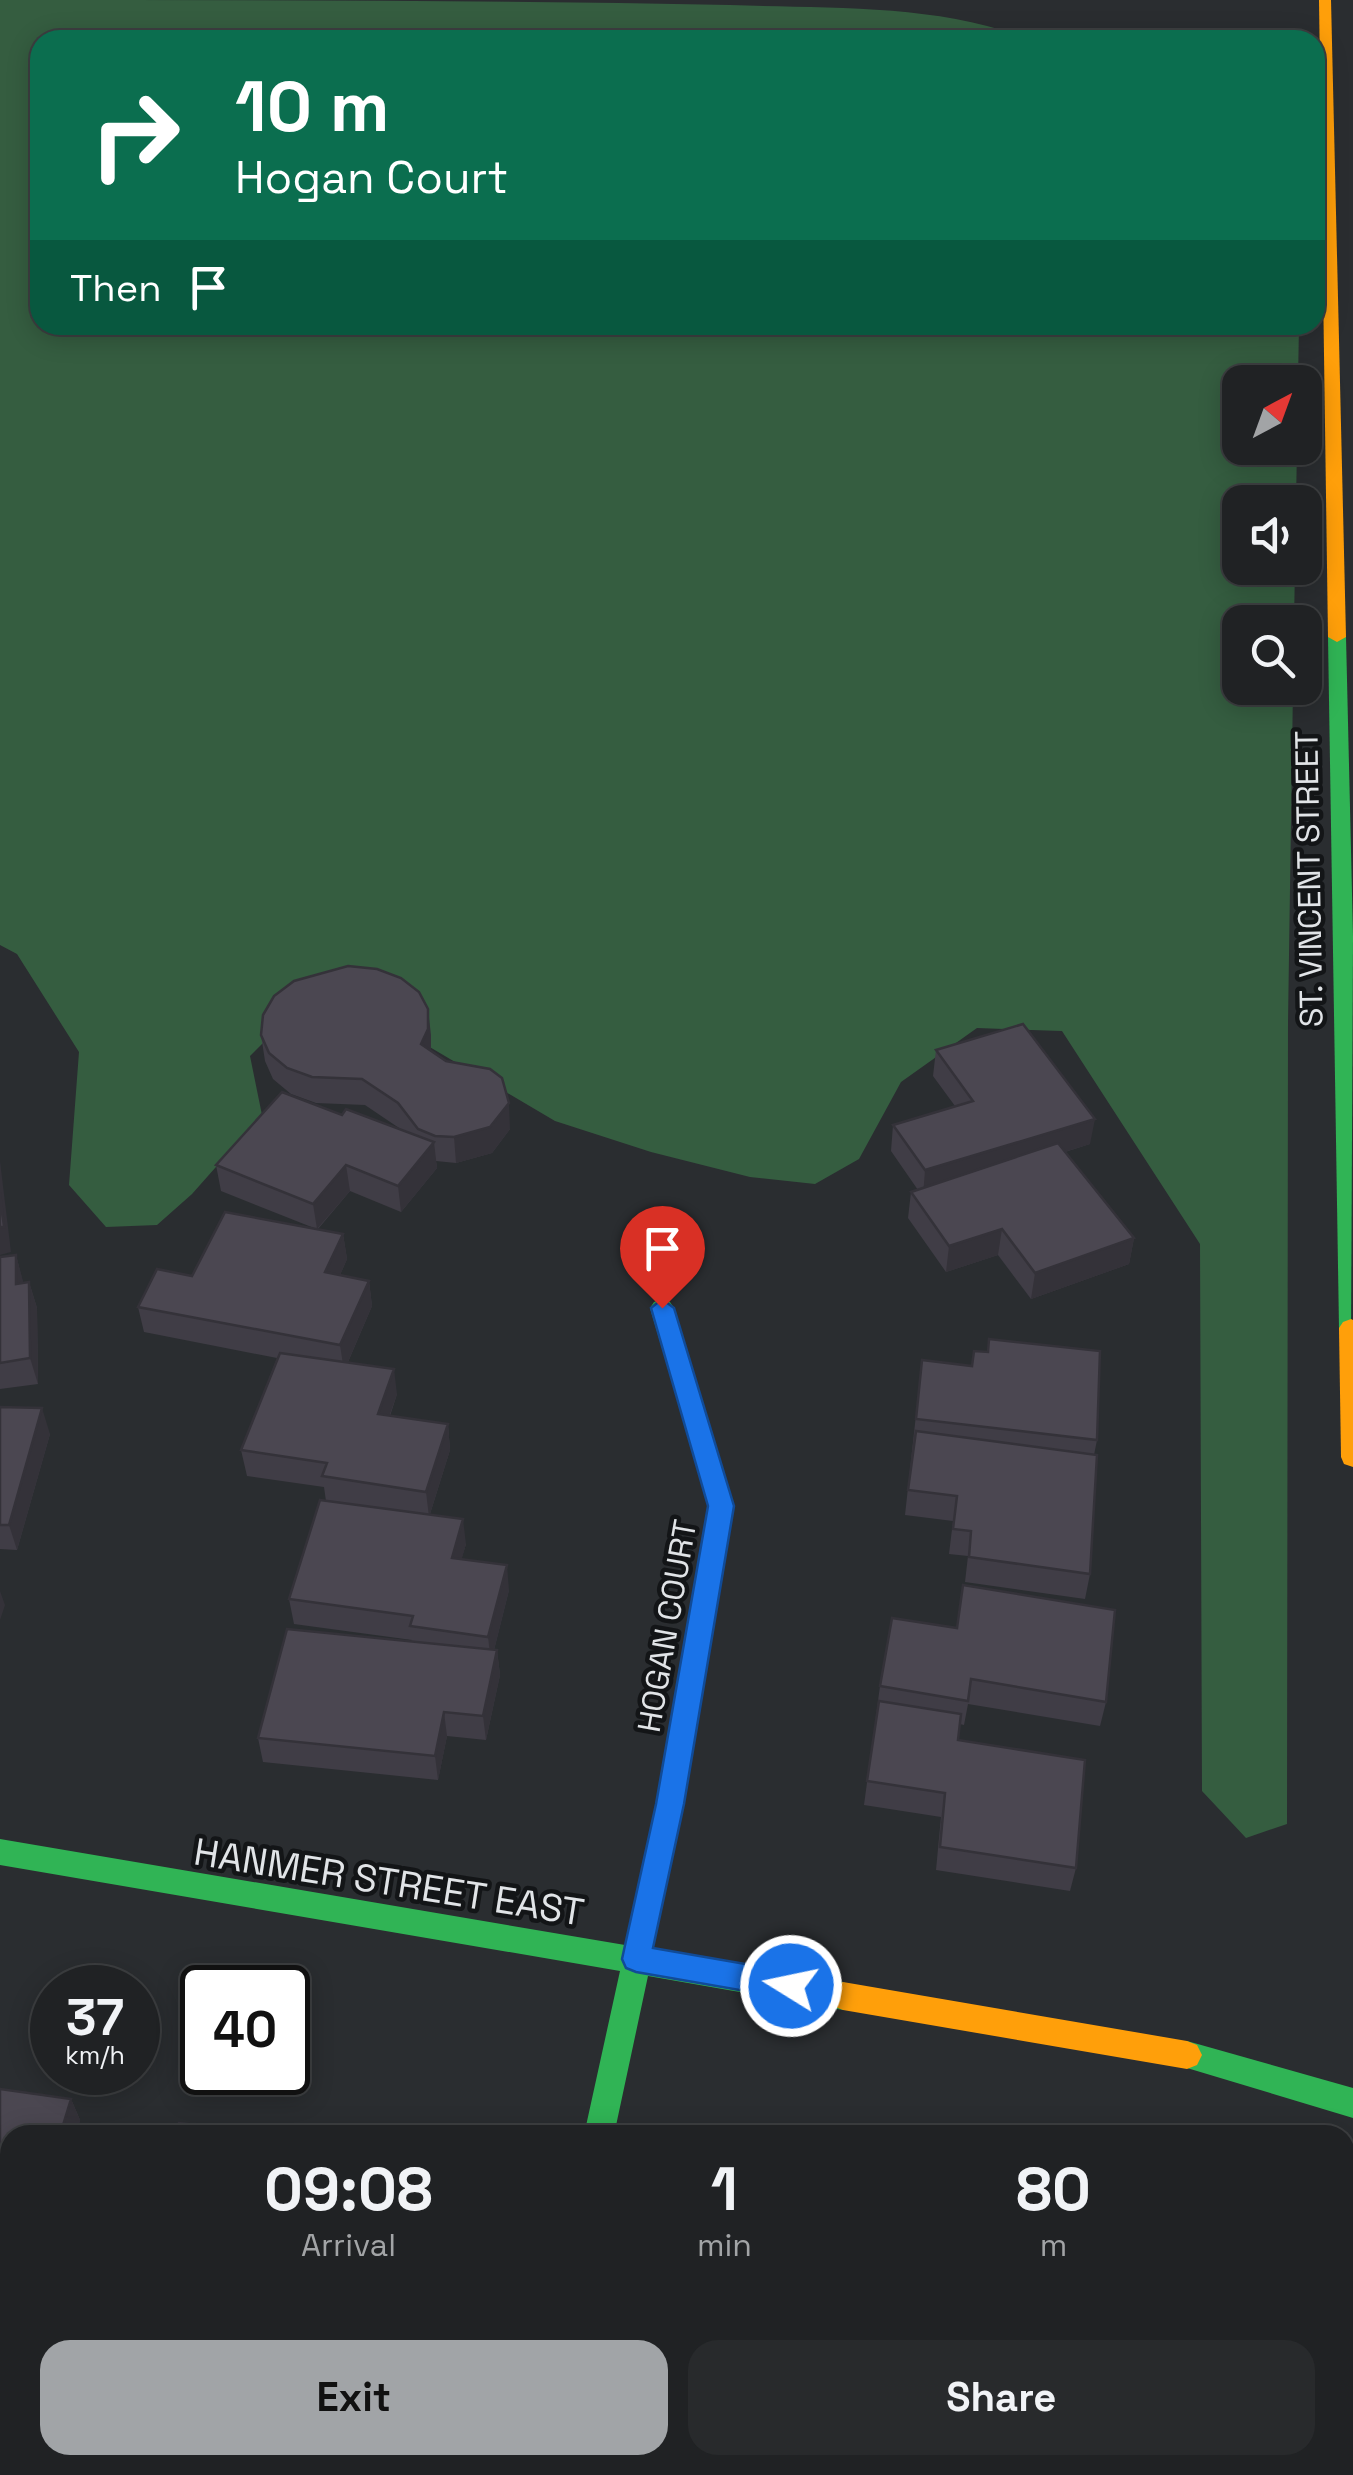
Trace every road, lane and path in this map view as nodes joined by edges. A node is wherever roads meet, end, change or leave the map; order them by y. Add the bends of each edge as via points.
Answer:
1 (1325, 0) edge
2 (662, 1308) dead end
3 (1353, 1457) edge
4 (0, 1852) edge
5 (636, 1959) junction
6 (1353, 2102) edge
7 (601, 2125) edge

1 - 3 street, ST. VINCENT STREET
2 - 5 street, HOGAN COURT via 721,1506
4 - 5 street, HANMER STREET EAST
5 - 6 street, HANMER STREET EAST via 1178,2053
5 - 7 street, HOGAN COURT

